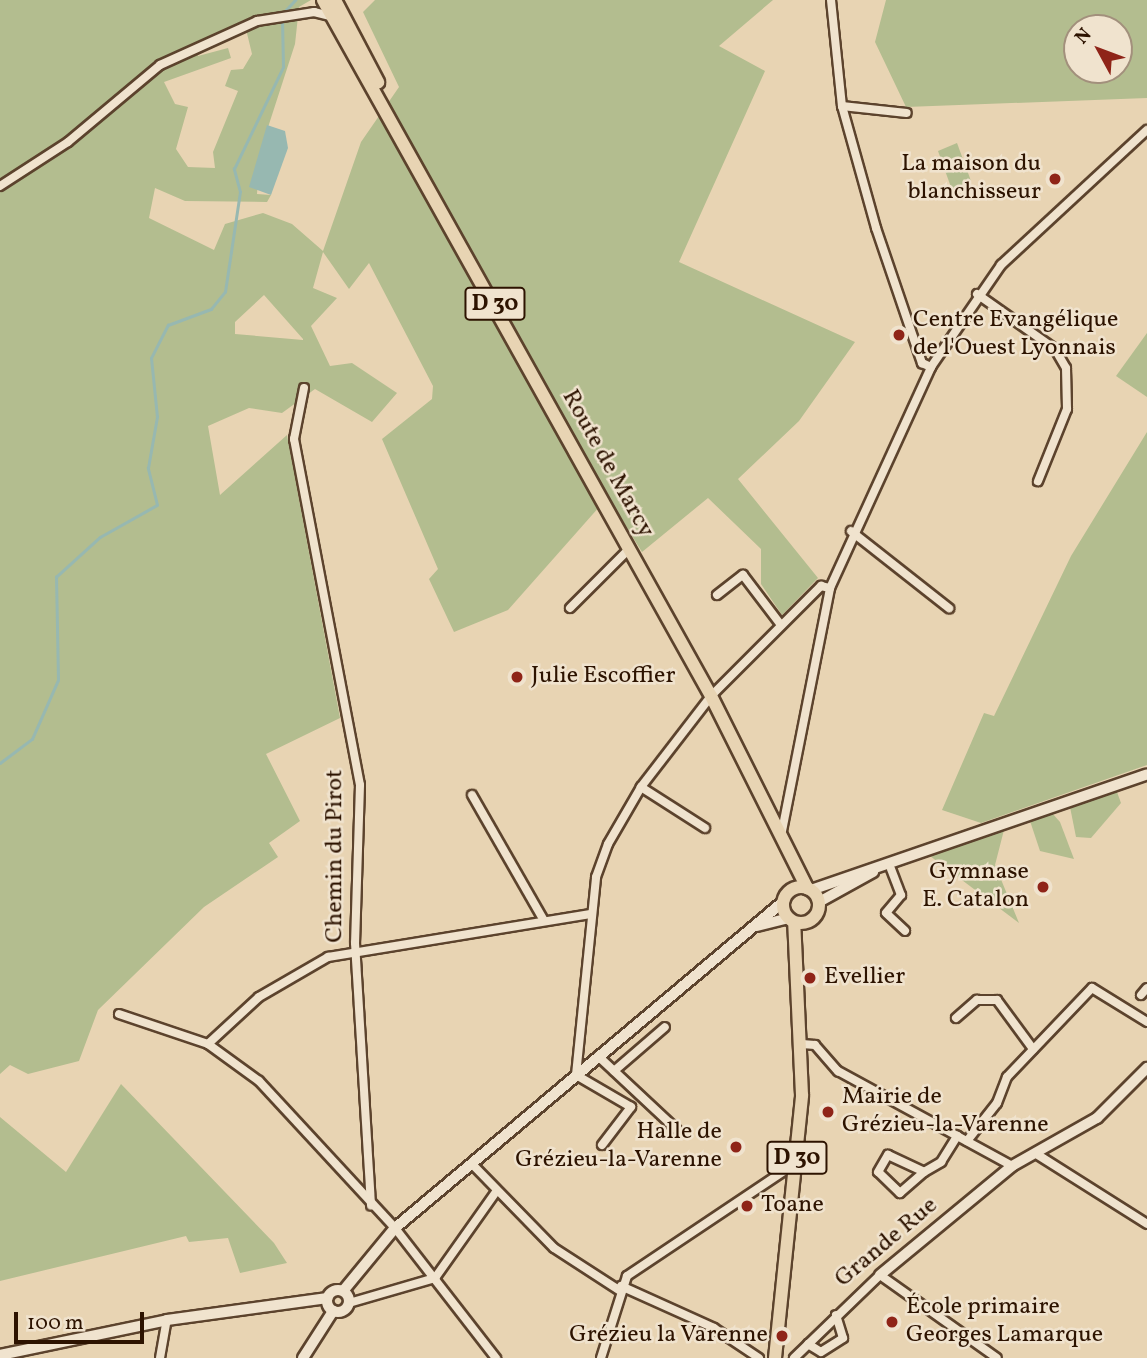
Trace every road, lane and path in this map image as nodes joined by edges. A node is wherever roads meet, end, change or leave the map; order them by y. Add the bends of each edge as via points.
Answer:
1 (327, 0) edge
2 (831, 0) edge
3 (314, 12) junction
4 (334, 17) junction
5 (842, 106) junction
6 (907, 113) dead end
7 (390, 116) junction
8 (1147, 130) edge
9 (0, 186) edge
10 (977, 294) junction
11 (931, 367) junction
12 (304, 388) dead end
13 (1038, 481) dead end
14 (851, 531) junction
15 (629, 549) junction
16 (830, 588) junction
17 (717, 595) dead end
18 (570, 608) dead end
19 (949, 608) dead end
20 (781, 625) junction
21 (711, 695) junction
22 (1147, 774) edge
23 (641, 787) junction
24 (472, 794) dead end
25 (705, 828) dead end
26 (781, 836) junction
27 (886, 867) junction
28 (809, 889) junction
29 (786, 897) junction
30 (819, 902) junction
31 (591, 914) junction
32 (543, 919) junction
33 (792, 920) junction
34 (808, 922) junction
35 (905, 931) dead end
36 (728, 946) junction
37 (356, 953) junction
38 (801, 957) junction
39 (119, 1014) dead end
40 (956, 1018) dead end
41 (1147, 1022) edge
42 (665, 1027) dead end
43 (208, 1044) junction
44 (802, 1044) junction
45 (1033, 1049) junction
46 (598, 1056) junction
47 (1147, 1068) edge
48 (614, 1071) junction
49 (576, 1075) junction
50 (677, 1130) dead end
51 (957, 1136) junction
52 (967, 1141) junction
53 (602, 1145) dead end
54 (1038, 1155) junction
55 (996, 1157) junction
56 (796, 1163) junction
57 (472, 1164) junction
58 (1012, 1166) junction
59 (924, 1172) junction
60 (999, 1177) junction
61 (496, 1192) junction
62 (372, 1206) junction
63 (1147, 1224) edge
64 (395, 1228) junction
65 (880, 1275) junction
66 (435, 1278) junction
67 (620, 1288) junction
68 (342, 1291) junction
69 (328, 1298) junction
70 (349, 1303) junction
71 (333, 1311) junction
72 (836, 1315) junction
73 (167, 1320) junction
74 (808, 1344) junction
75 (820, 1354) edge
76 (0, 1355) edge
77 (160, 1358) edge
78 (303, 1358) edge
79 (496, 1358) edge
80 (601, 1358) edge
81 (759, 1358) edge
82 (775, 1358) edge
83 (794, 1358) edge
84 (997, 1358) edge

1 - 3 street
1 - 4 main road, Route de Marcy / D 30
1 - 7 main road, Route de Marcy / D 30 via 362,47
2 - 5 street
3 - 4 street
3 - 9 street via 269,19 160,65 68,142
4 - 7 main road, Route de Marcy / D 30
5 - 6 street
5 - 11 street via 876,228 922,363
7 - 15 main road, Route de Marcy / D 30
8 - 10 street
10 - 11 street
10 - 13 street via 1055,349 1066,368 1068,409
11 - 14 street
12 - 37 street, Chemin du Pirot via 294,439 360,785
14 - 16 street
14 - 19 street
15 - 18 street
15 - 21 main road, Route de Marcy / D 30
16 - 20 street via 821,586
16 - 26 street
17 - 20 street via 743,575
20 - 21 street
21 - 23 street
21 - 26 main road, Route de Marcy / D 30
22 - 27 street
23 - 25 street
23 - 31 street via 608,844
24 - 32 street
26 - 28 main road, Route de Marcy / D 30
26 - 29 main road, Route de Marcy / D 30
27 - 28 street
27 - 30 street
27 - 35 street via 901,895 886,913
28 - 29 main road
28 - 30 main road, Route de Marcy
29 - 33 main road, Route de Marcy
29 - 36 street
30 - 34 main road
31 - 32 street
31 - 49 street
32 - 37 street
33 - 34 main road
33 - 36 street via 766,921
33 - 38 main road, D 30
34 - 38 main road, D 30
36 - 46 street
37 - 43 street via 328,957 289,977
37 - 62 street, Chemin du Pirot
38 - 44 main road, D 30
39 - 43 street
40 - 45 street via 978,1000 997,1000
41 - 45 street via 1092,988
42 - 48 street
43 - 62 street via 267,1088
44 - 51 street via 815,1045 838,1071
44 - 56 main road, D 30
45 - 52 street via 1007,1077 997,1103
46 - 48 street
46 - 49 street
47 - 54 street, Grande Rue via 1097,1118
48 - 50 street
49 - 53 street via 631,1107
49 - 57 street
51 - 52 street
51 - 59 street via 941,1162
52 - 55 street
54 - 58 street, Grande Rue
54 - 63 street
55 - 58 street
55 - 60 street
56 - 67 street via 637,1267
56 - 82 main road, D 30
57 - 61 street
57 - 64 street
58 - 60 street, Grande Rue
59 - 59 street via 888,1155 878,1172 900,1194
60 - 65 street, Grande Rue
61 - 66 street
61 - 67 street via 554,1248
62 - 64 street
64 - 66 street
64 - 68 street
65 - 72 street, Grande Rue
65 - 84 street
66 - 70 street
66 - 79 street
67 - 80 street
67 - 81 street via 715,1328
68 - 69 street
68 - 70 street
69 - 71 street
69 - 73 street
70 - 71 street
71 - 78 street
72 - 74 street, Grande Rue
72 - 75 street via 843,1338
73 - 76 street
73 - 77 street
74 - 75 street
74 - 83 street, Grande Rue

